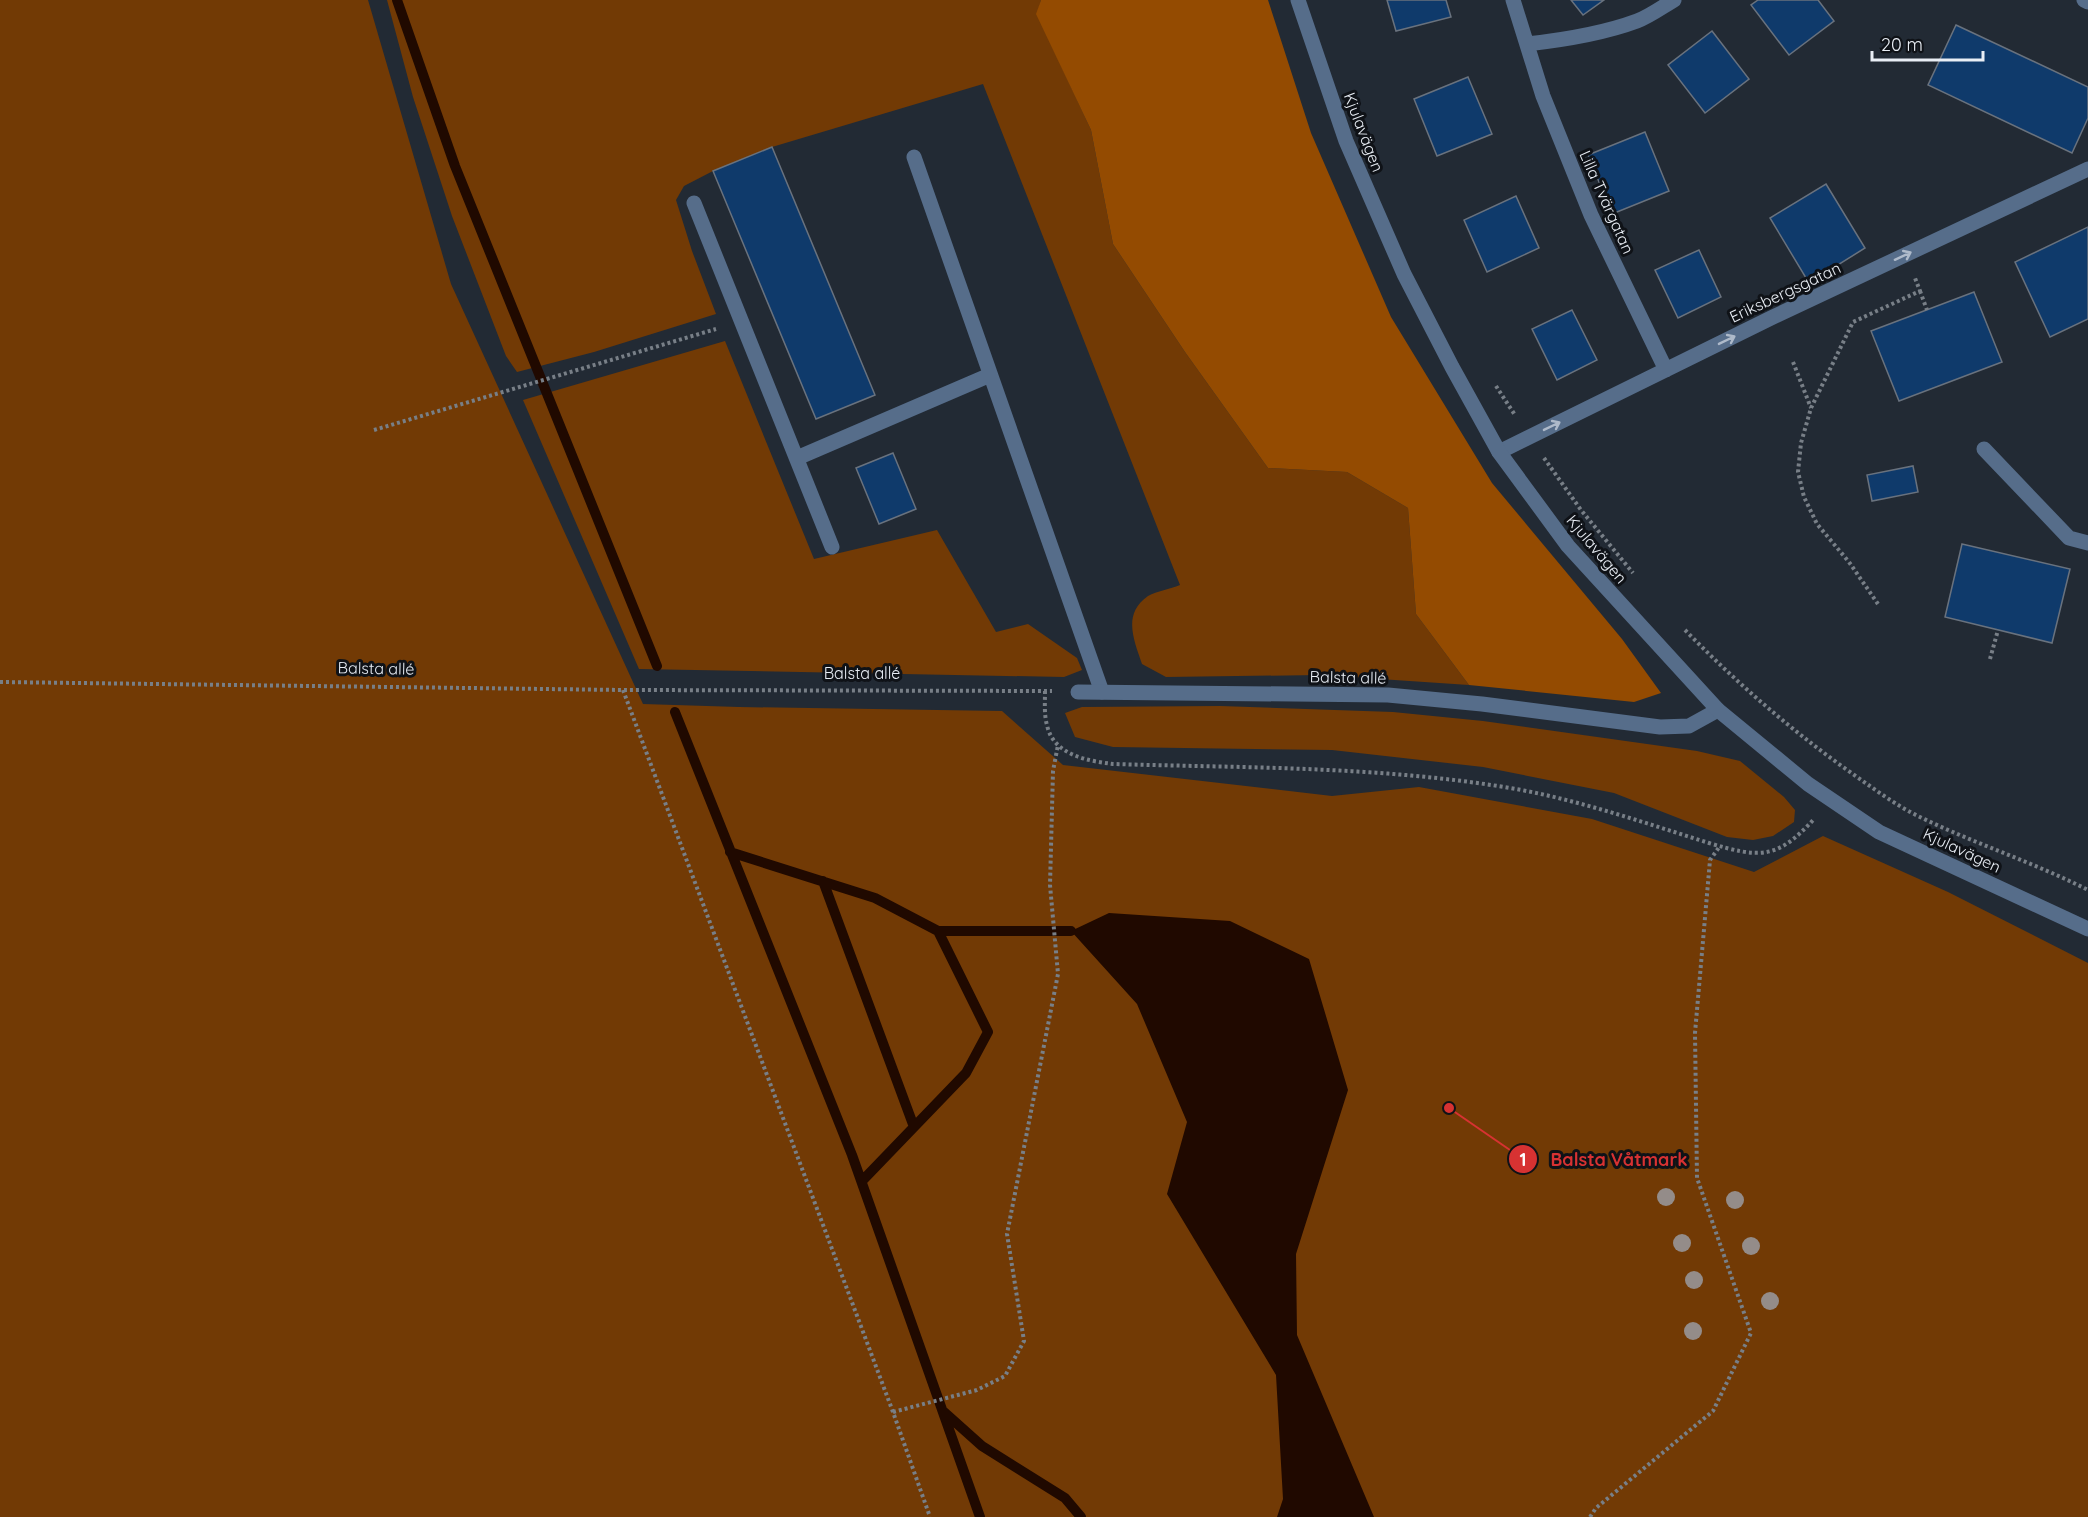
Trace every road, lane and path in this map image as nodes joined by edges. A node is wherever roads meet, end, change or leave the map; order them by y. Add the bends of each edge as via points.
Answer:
1 (1298, 0) edge
2 (1513, 0) edge
3 (1674, 0) edge
4 (2084, 0) edge
5 (2088, 2) edge
6 (1527, 44) junction
7 (914, 157) dead end
8 (2088, 169) edge
9 (694, 203) dead end
10 (1906, 255) junction
11 (1920, 291) junction
12 (1927, 310) dead end
13 (742, 322) junction
14 (1793, 362) dead end
15 (1666, 370) junction
16 (990, 375) junction
17 (1496, 385) dead end
18 (1811, 408) junction
19 (374, 430) dead end
20 (1529, 437) junction
21 (1984, 449) dead end
22 (1499, 452) junction
23 (797, 458) junction
24 (2088, 543) edge
25 (832, 548) dead end
26 (1640, 580) dead end
27 (1878, 604) dead end
28 (1678, 623) dead end
29 (1998, 630) dead end
30 (1990, 659) dead end
31 (0, 682) edge
32 (623, 690) junction
33 (1045, 692) junction
34 (1078, 692) joint
35 (1102, 692) junction
36 (1718, 710) junction
37 (1058, 745) junction
38 (1845, 768) junction
39 (1827, 798) junction
40 (1720, 846) junction
41 (2088, 890) edge
42 (2088, 929) edge
43 (892, 1412) junction
44 (930, 1517) edge
45 (1590, 1517) edge

1 - 22 street, Kjulavägen via 1346,141 1404,274
2 - 6 street, Lilla Tvärgatan
3 - 6 street via 1638,20 1589,34
4 - 5 street
6 - 15 street, Lilla Tvärgatan via 1543,96 1591,215
7 - 16 street
8 - 10 street, Eriksbergsgatan
9 - 13 street
10 - 11 path
15 -> 10 street, Eriksbergsgatan
11 - 12 path
11 - 18 path via 1853,322
13 - 19 path
13 - 23 street
14 - 18 path
20 -> 15 street, Eriksbergsgatan
16 - 23 street
16 - 35 street
17 - 20 path
18 - 27 path via 1798,472 1804,497 1817,524
20 - 22 street, Eriksbergsgatan
20 - 26 path via 1581,510
21 - 24 street via 2069,538
22 - 36 street, Kjulavägen via 1568,546
23 - 25 street
28 - 38 path via 1769,711
29 - 30 path
31 - 32 path, Balsta allé
32 - 33 path, Balsta allé
32 - 43 path
33 - 34 path, Balsta allé
33 - 37 path via 1047,726
34 - 35 street, Balsta allé
35 - 36 street, Balsta allé via 1388,695 1660,727 1689,726
36 - 39 street, Kjulavägen
37 - 40 path via 1088,761 1113,764 1358,770 1519,789 1584,804
37 - 43 path via 1053,771 1050,885 1058,974 1007,1234 1024,1341 1005,1376 977,1390
38 - 39 path
38 - 41 path via 1910,812
39 - 40 path via 1797,838 1772,851 1754,854
39 - 42 street, Kjulavägen via 1879,832
40 - 45 path via 1710,860 1695,1033 1697,1178 1751,1333 1713,1411
43 - 44 path

